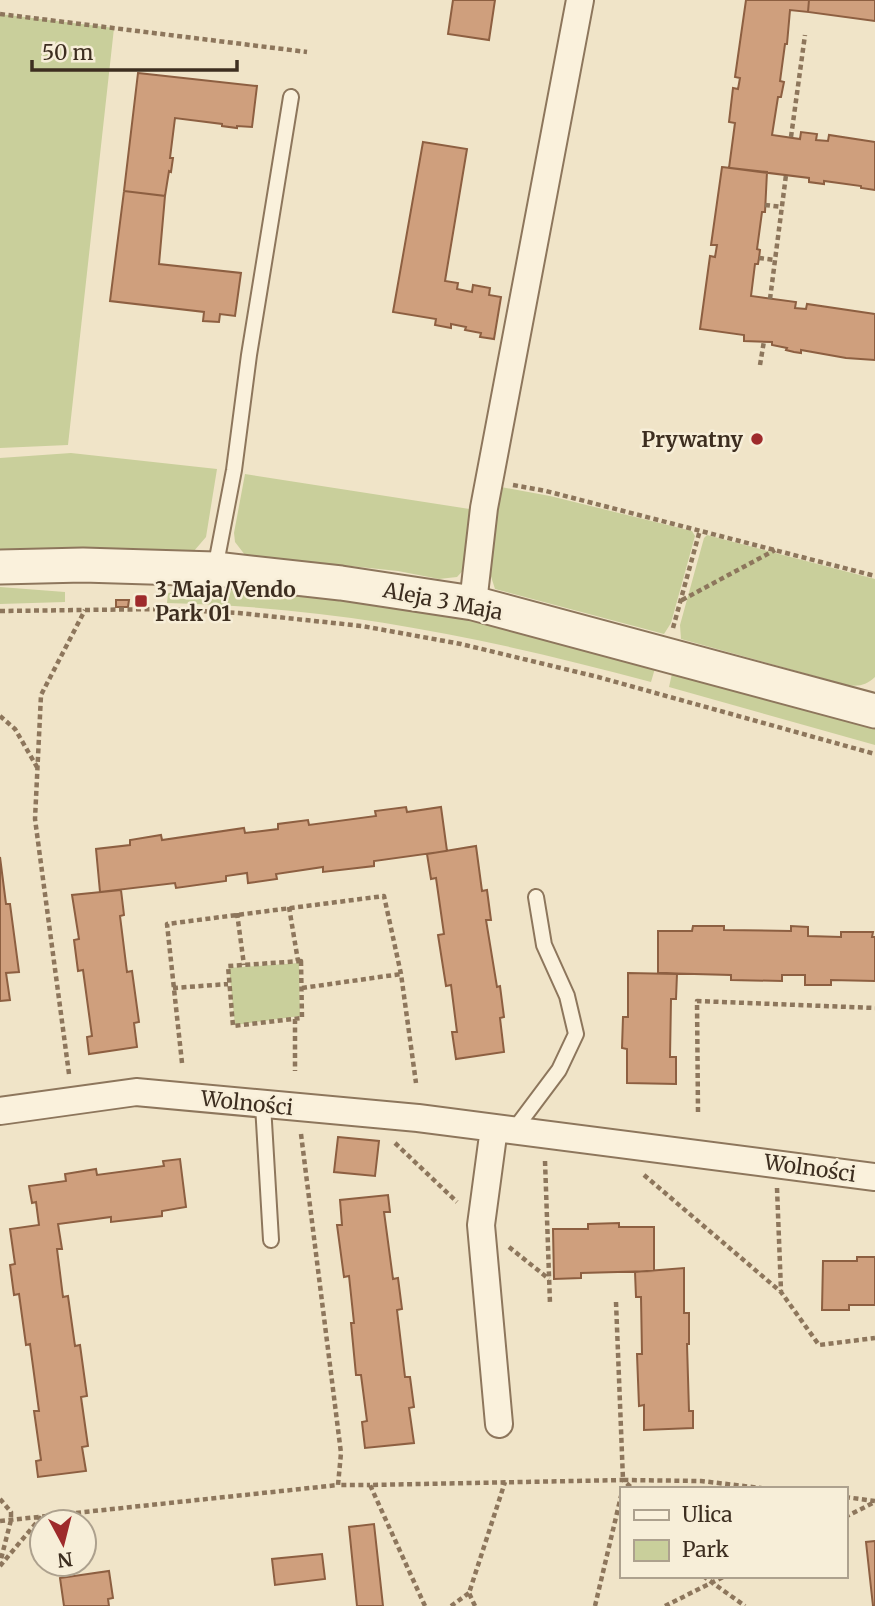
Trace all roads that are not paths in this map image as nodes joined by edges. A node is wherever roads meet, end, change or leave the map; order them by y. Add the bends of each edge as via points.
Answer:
1 (580, 0) edge
2 (291, 97) dead end
3 (0, 568) edge
4 (215, 569) junction
5 (473, 603) junction
6 (875, 711) edge
7 (536, 897) dead end
8 (263, 1105) junction
9 (0, 1111) edge
10 (504, 1129) junction
11 (875, 1177) edge
12 (271, 1240) dead end
13 (499, 1424) dead end

1 - 5 street via 484,508
2 - 4 lane
3 - 4 street, Aleja 3 Maja
4 - 5 street, Aleja 3 Maja
5 - 6 street, Aleja 3 Maja
7 - 10 lane via 544,945 567,996 576,1034 559,1070
8 - 9 street, Wolności via 136,1092
8 - 10 street, Wolności
8 - 12 lane
10 - 11 street, Wolności
10 - 13 street via 481,1225

